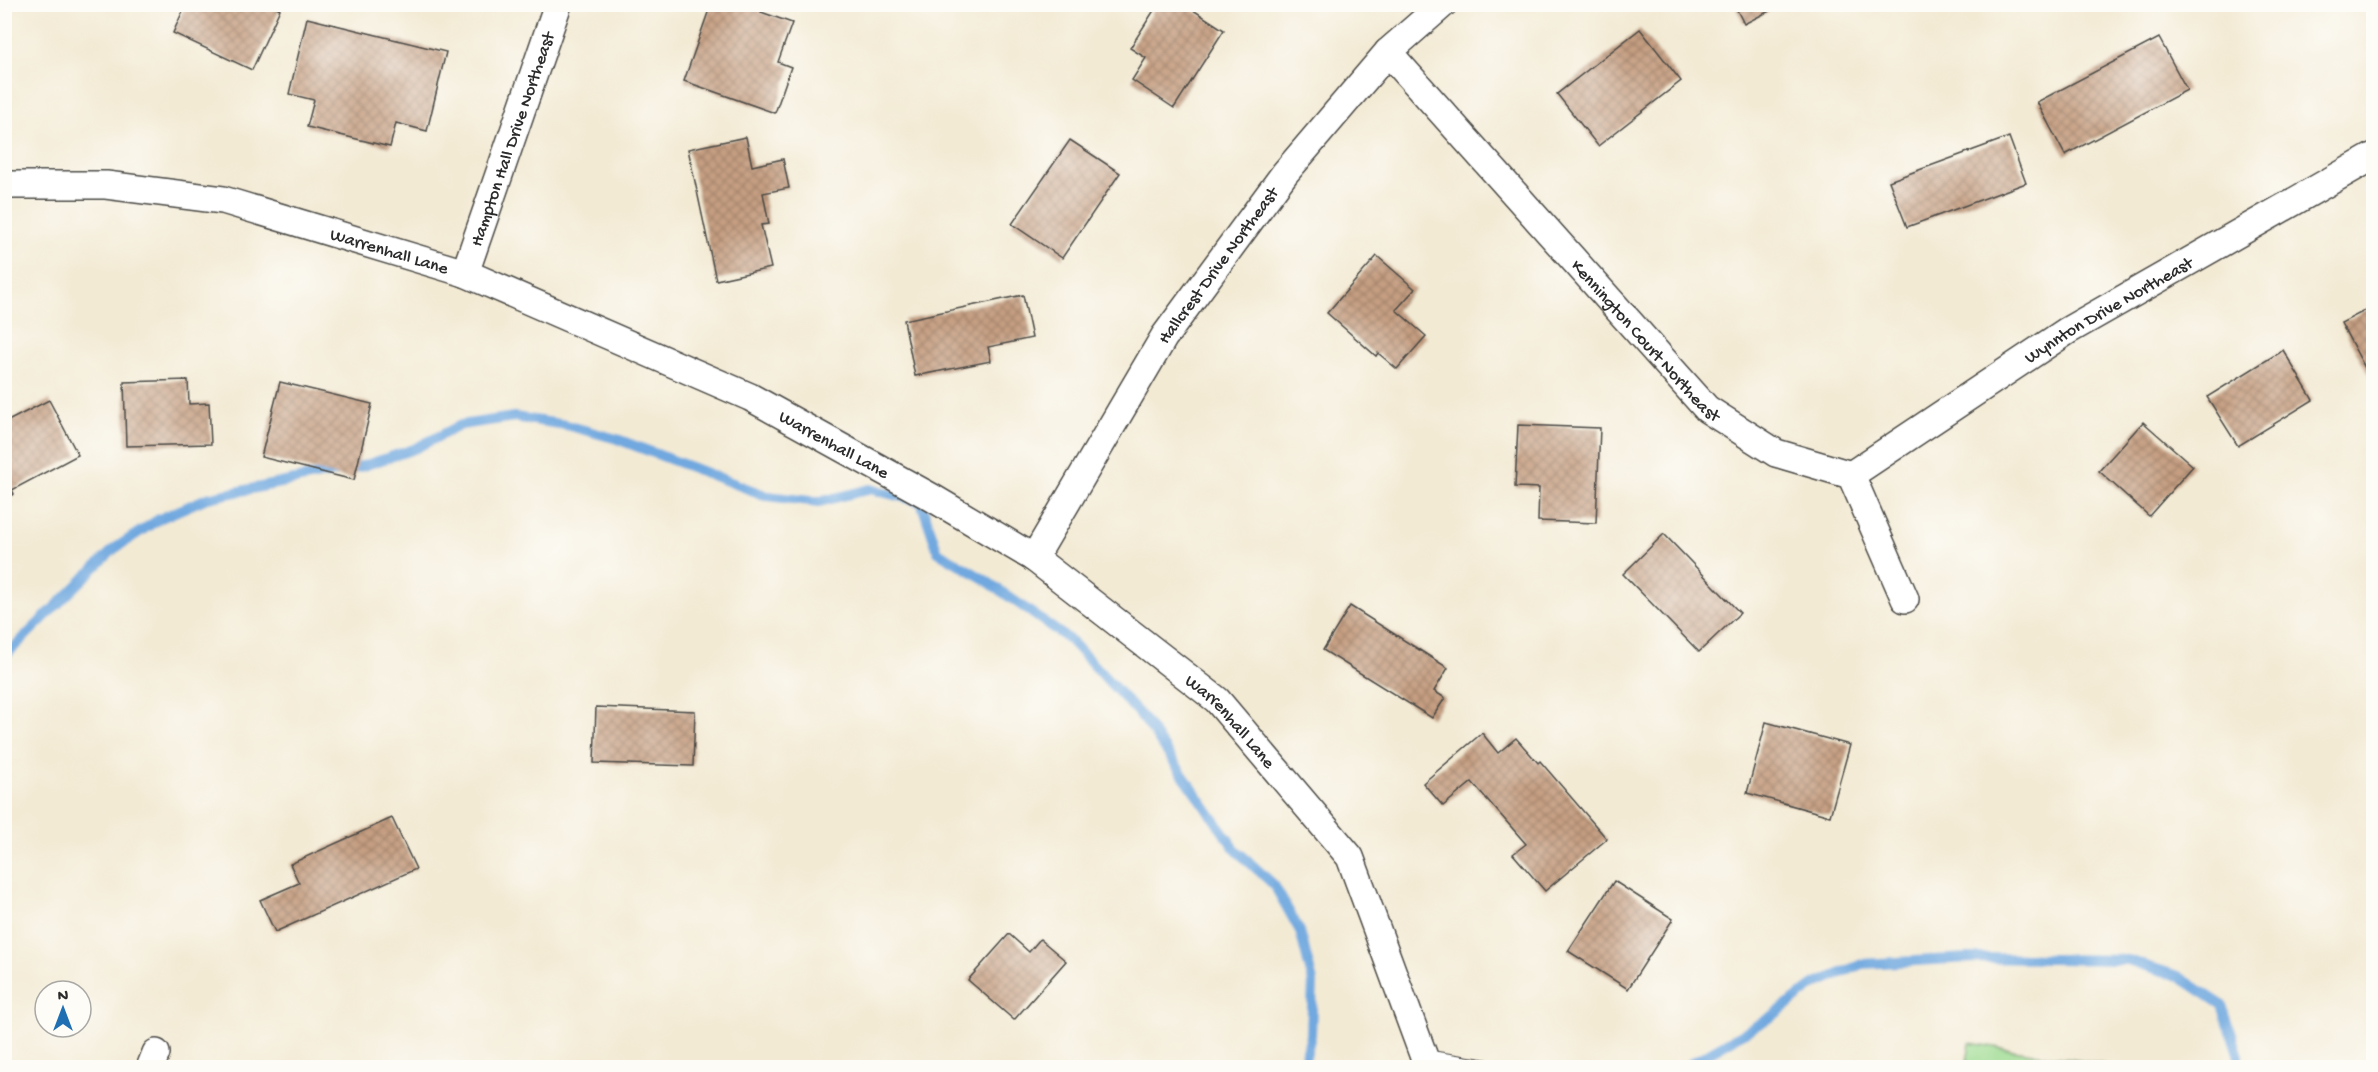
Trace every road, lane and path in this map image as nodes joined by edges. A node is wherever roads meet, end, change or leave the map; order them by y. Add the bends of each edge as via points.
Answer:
1 (558, 4) edge
2 (1443, 4) edge
3 (1388, 52) junction
4 (2373, 156) edge
5 (4, 185) edge
6 (465, 273) junction
7 (1851, 475) junction
8 (1034, 558) junction
9 (1905, 599) dead end
10 (1424, 1057) joint
11 (1494, 1068) edge

1 - 6 street, Hampton Hall Drive Northeast
2 - 3 street, Hallcrest Drive Northeast
3 - 7 street, Kennington Court Northeast via 1707,409 1776,453
3 - 8 street, Hallcrest Drive Northeast via 1285,173 1164,337
4 - 7 street, Wynnton Drive Northeast via 2067,331
5 - 6 street, Warrenhall Lane via 106,185 223,200
6 - 8 street, Warrenhall Lane via 750,397
7 - 9 street
8 - 10 street, Warrenhall Lane via 1217,700 1350,857
10 - 11 lane

